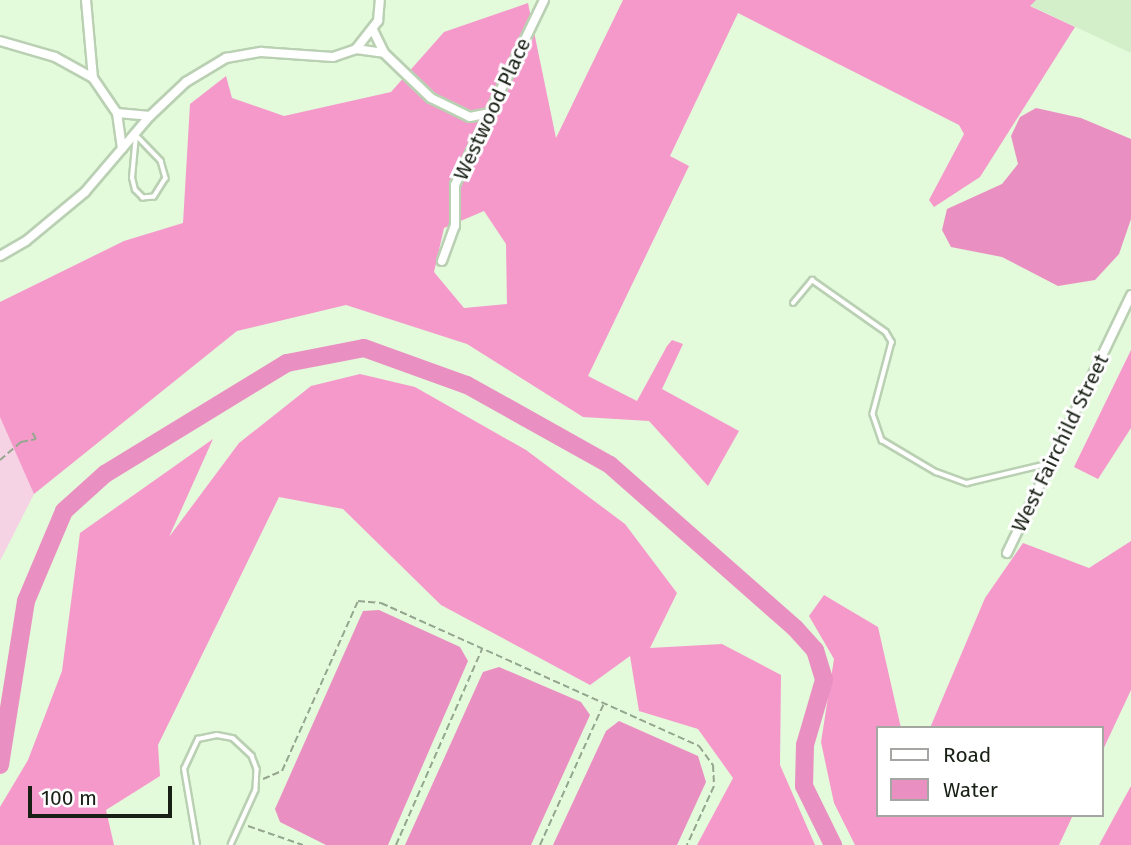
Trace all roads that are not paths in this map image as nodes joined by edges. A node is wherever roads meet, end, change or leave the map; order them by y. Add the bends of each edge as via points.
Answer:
1 (86, 0) edge
2 (380, 0) edge
3 (544, 0) edge
4 (373, 30) junction
5 (0, 41) edge
6 (356, 49) junction
7 (384, 53) junction
8 (93, 78) junction
9 (117, 113) junction
10 (489, 113) junction
11 (150, 116) junction
12 (136, 135) junction
13 (122, 149) junction
14 (0, 256) edge
15 (442, 261) dead end
16 (1131, 295) edge
17 (793, 303) dead end
18 (1050, 463) junction
19 (1007, 553) dead end
20 (197, 845) edge
21 (231, 845) edge

1 - 8 street
2 - 4 street
3 - 10 street, Westwood Place
4 - 6 street
4 - 7 street
5 - 8 street via 55,57
6 - 7 street
6 - 11 street via 333,57 261,52 226,58 186,82
7 - 10 street via 431,98 470,117
8 - 9 street
9 - 11 street
9 - 13 street
10 - 15 street, Westwood Place via 455,185 455,226
11 - 12 street
12 - 12 lane via 135,190 143,198 154,197 166,178 161,161
12 - 13 street
13 - 14 street via 85,192 26,241
16 - 18 street, West Fairchild Street
17 - 18 lane via 812,280 886,331 892,342 873,414 882,440 936,472 967,483
18 - 19 street, West Fairchild Street
20 - 21 lane via 184,769 198,739 233,738 252,756 256,782

